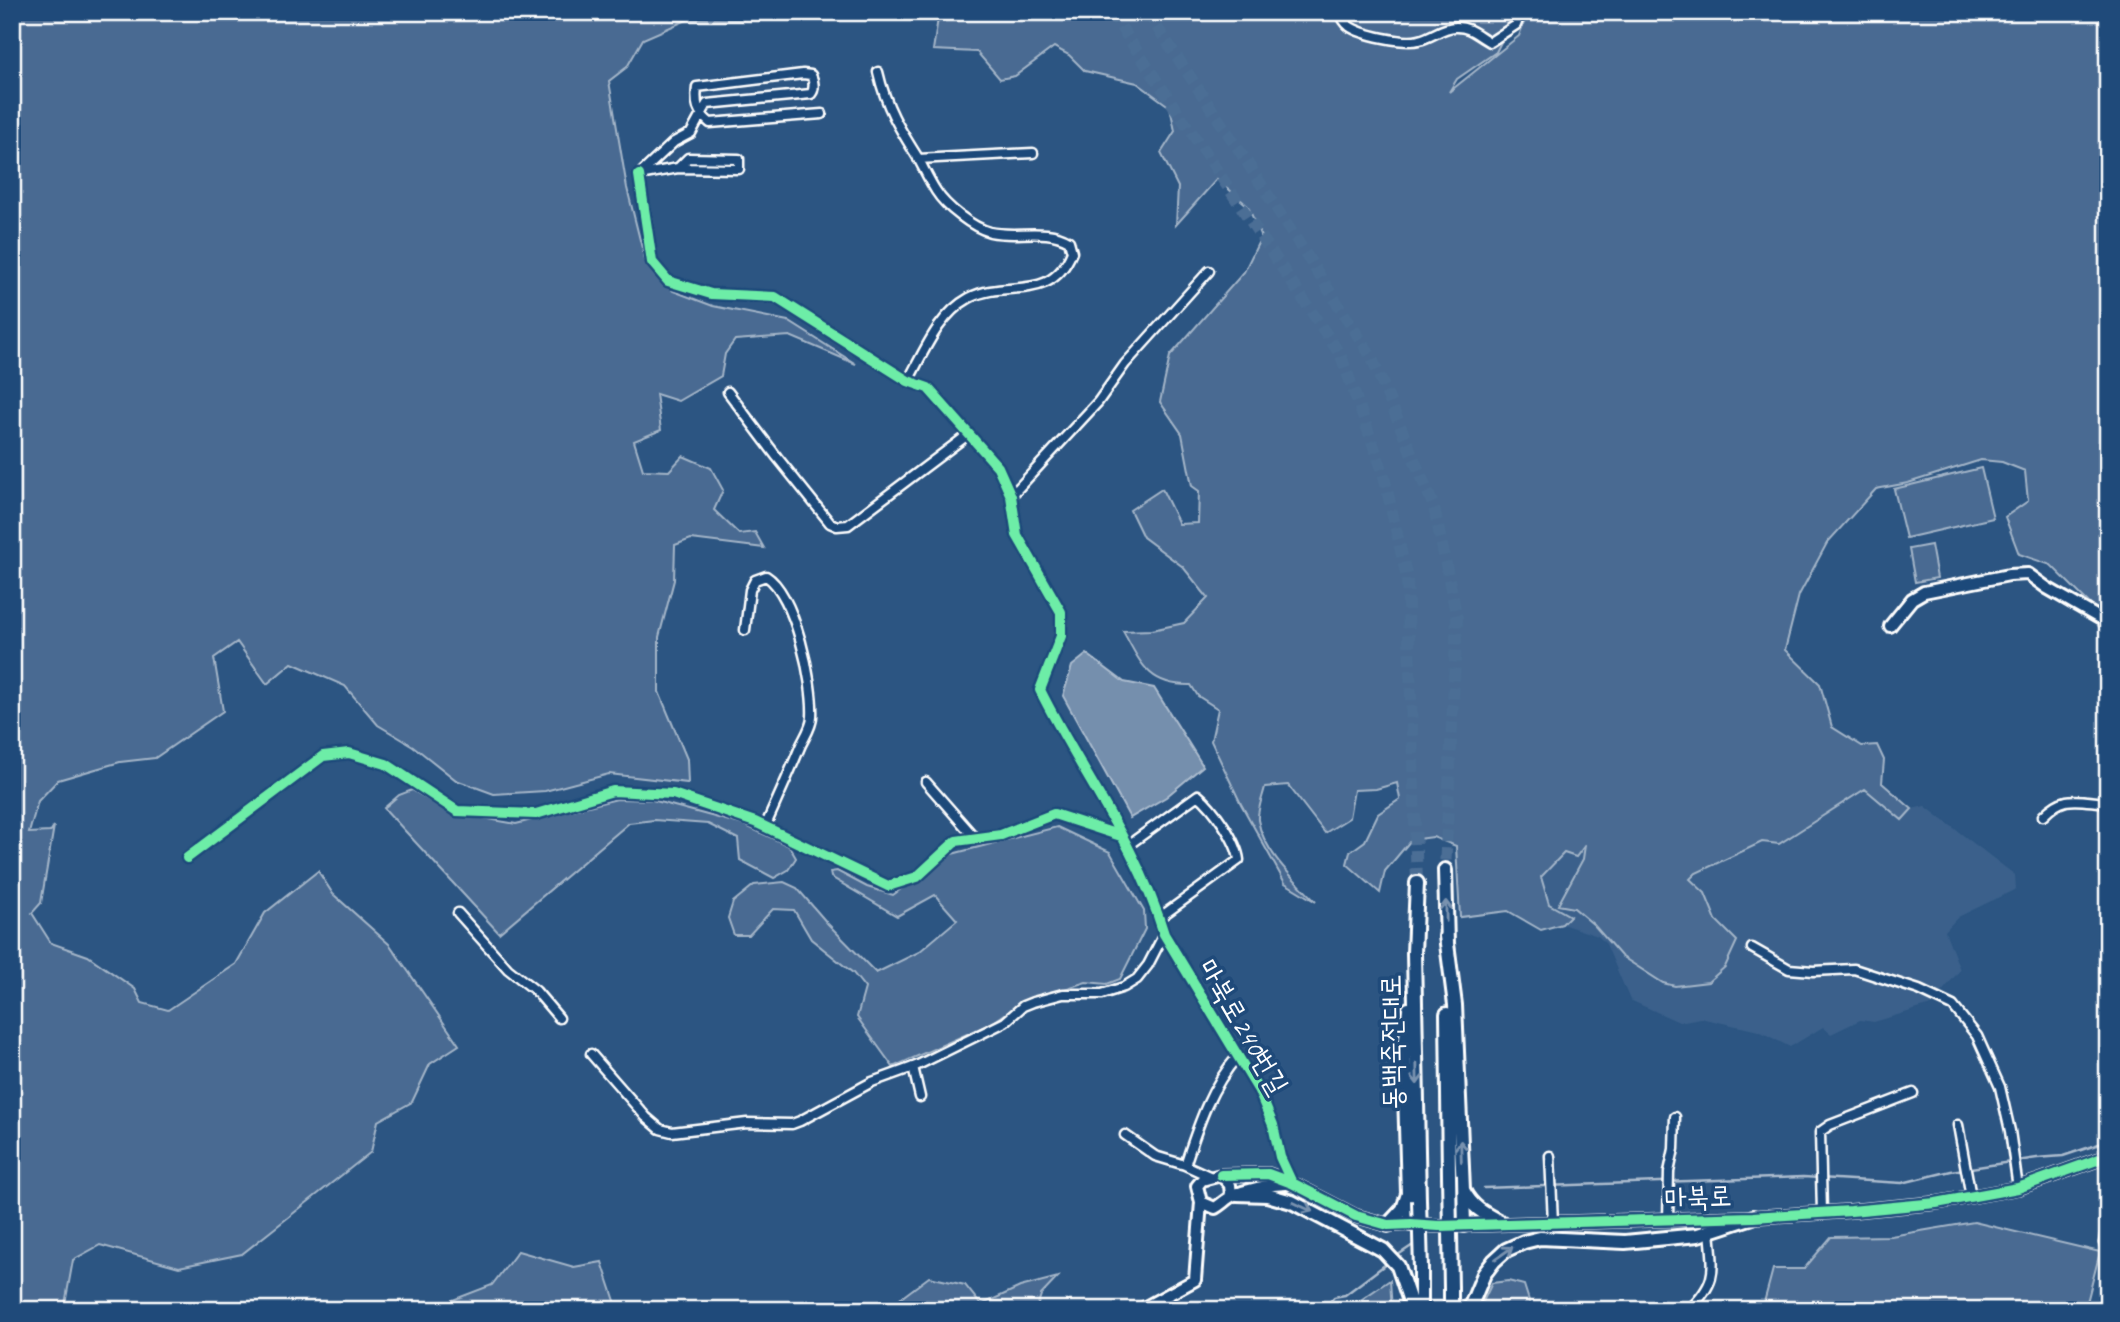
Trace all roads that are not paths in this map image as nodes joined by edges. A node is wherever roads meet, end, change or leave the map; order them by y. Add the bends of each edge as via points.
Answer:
1 (1340, 12) edge
2 (1521, 12) edge
3 (878, 72) dead end
4 (822, 114) dead end
5 (700, 115) junction
6 (1033, 153) dead end
7 (918, 159) junction
8 (678, 168) junction
9 (639, 176) junction
10 (1209, 271) dead end
11 (908, 381) junction
12 (728, 392) dead end
13 (969, 434) junction
14 (1012, 496) junction
15 (2108, 623) edge
16 (1890, 626) dead end
17 (745, 630) dead end
18 (926, 782) dead end
19 (2108, 803) edge
20 (2043, 816) dead end
21 (765, 827) junction
22 (1121, 836) junction
23 (976, 839) junction
24 (1127, 846) junction
25 (187, 858) dead end
26 (1445, 870) tunnel mouth
27 (1417, 883) tunnel mouth
28 (458, 914) dead end
29 (1159, 918) junction
30 (1164, 934) junction
31 (1447, 936) junction
32 (1752, 948) dead end
33 (559, 1018) dead end
34 (591, 1054) dead end
35 (1237, 1057) junction
36 (913, 1067) junction
37 (1913, 1093) dead end
38 (920, 1097) dead end
39 (1675, 1116) dead end
40 (1958, 1125) dead end
41 (1125, 1135) dead end
42 (1550, 1156) dead end
43 (2108, 1156) edge
44 (1185, 1165) junction
45 (1215, 1175) junction
46 (1292, 1183) junction
47 (2018, 1188) junction
48 (1463, 1190) junction
49 (1234, 1195) junction
50 (1413, 1197) junction
51 (1971, 1197) junction
52 (1201, 1202) junction
53 (1822, 1213) junction
54 (1753, 1217) junction
55 (2108, 1218) edge
56 (1668, 1220) junction
57 (1502, 1223) junction
58 (1553, 1223) junction
59 (1411, 1224) junction
60 (1464, 1225) junction
61 (1388, 1226) junction
62 (1710, 1230) junction
63 (2104, 1244) dead end
64 (1140, 1310) edge
65 (1413, 1310) edge
66 (1421, 1310) edge
67 (1451, 1310) edge
68 (1469, 1310) edge
69 (1689, 1310) edge

1 - 2 street via 1347,24 1365,34 1413,41 1459,27 1490,42 1516,25
3 - 7 street via 884,99
4 - 5 street via 710,123
5 - 5 street via 696,88 803,74 813,79 811,94 706,104
5 - 9 street via 691,133 674,142
6 - 7 street
7 - 11 street via 937,194 970,224 997,233 1057,234 1069,241 1072,252 1066,267 1051,281 982,294 944,317
8 - 8 street via 739,169 739,159 688,158
8 - 9 street
9 - 11 street via 652,262 668,281 712,294 775,298
10 - 14 street
11 - 13 street via 928,388
12 - 13 street via 784,467 837,526 848,525
13 - 14 street via 998,467
14 - 22 street, 마북로240번길 via 1017,535 1061,612 1061,636 1040,690
15 - 16 street via 2028,574 1924,592 1912,599
17 - 21 street via 750,590 755,580 766,576 782,593 797,627 813,719
18 - 23 street
19 - 20 street via 2063,800
21 - 23 street via 888,886 916,877 956,841
21 - 25 street via 673,794 613,791 536,814 457,811 386,764 349,753 323,756
22 - 23 street via 1054,814 1001,835
22 - 24 street, 마북로240번길
24 - 29 street, 마북로240번길
24 - 29 street via 1198,795 1238,849 1239,860
31 -> 26 main road, 동백죽전대로
27 -> 50 main road, 동백죽전대로
28 - 33 street
29 - 30 street, 마북로240번길
30 - 35 street, 마북로240번길
30 - 36 street via 1148,965 1124,987 1032,1002 1004,1022
48 -> 31 main road via 1455,1005
31 - 67 main road, 동백죽전대로, bridge
32 - 47 street via 1789,969 1854,969 1953,1006 1977,1036 2000,1087
34 - 36 street via 646,1117 672,1132 747,1123 792,1124 872,1082
35 - 44 street via 1220,1077
35 - 46 street, 마북로240번길 via 1259,1091
36 - 38 street
37 - 53 street via 1820,1132
39 - 56 street
40 - 51 street
41 - 44 street via 1155,1156
42 - 58 street
43 - 47 street, 마북로
44 - 45 street
45 - 46 street, 마북로 via 1268,1174
45 - 49 street via 1230,1185
45 - 52 street via 1197,1186
46 - 49 street via 1264,1185
46 - 61 street, 마북로 via 1356,1216
47 - 51 street, 마북로
48 - 57 main road via 1477,1209
48 - 60 main road
49 - 52 street via 1215,1208
49 -> 65 main road via 1266,1195 1292,1202 1382,1250 1398,1266
50 - 59 main road
50 - 61 main road
50 - 66 main road, bridge
51 - 53 street, 마북로
52 - 64 street via 1195,1280
53 - 54 street, 마북로
54 - 56 street, 마북로
54 - 62 main road
55 - 63 street
56 - 58 street, 마북로
57 - 58 street, 마북로
57 - 60 street, 마북로
59 - 60 street, 마북로
59 - 61 street, 마북로
68 -> 62 main road via 1493,1261 1524,1242 1540,1238 1625,1242
62 - 69 street via 1711,1284

